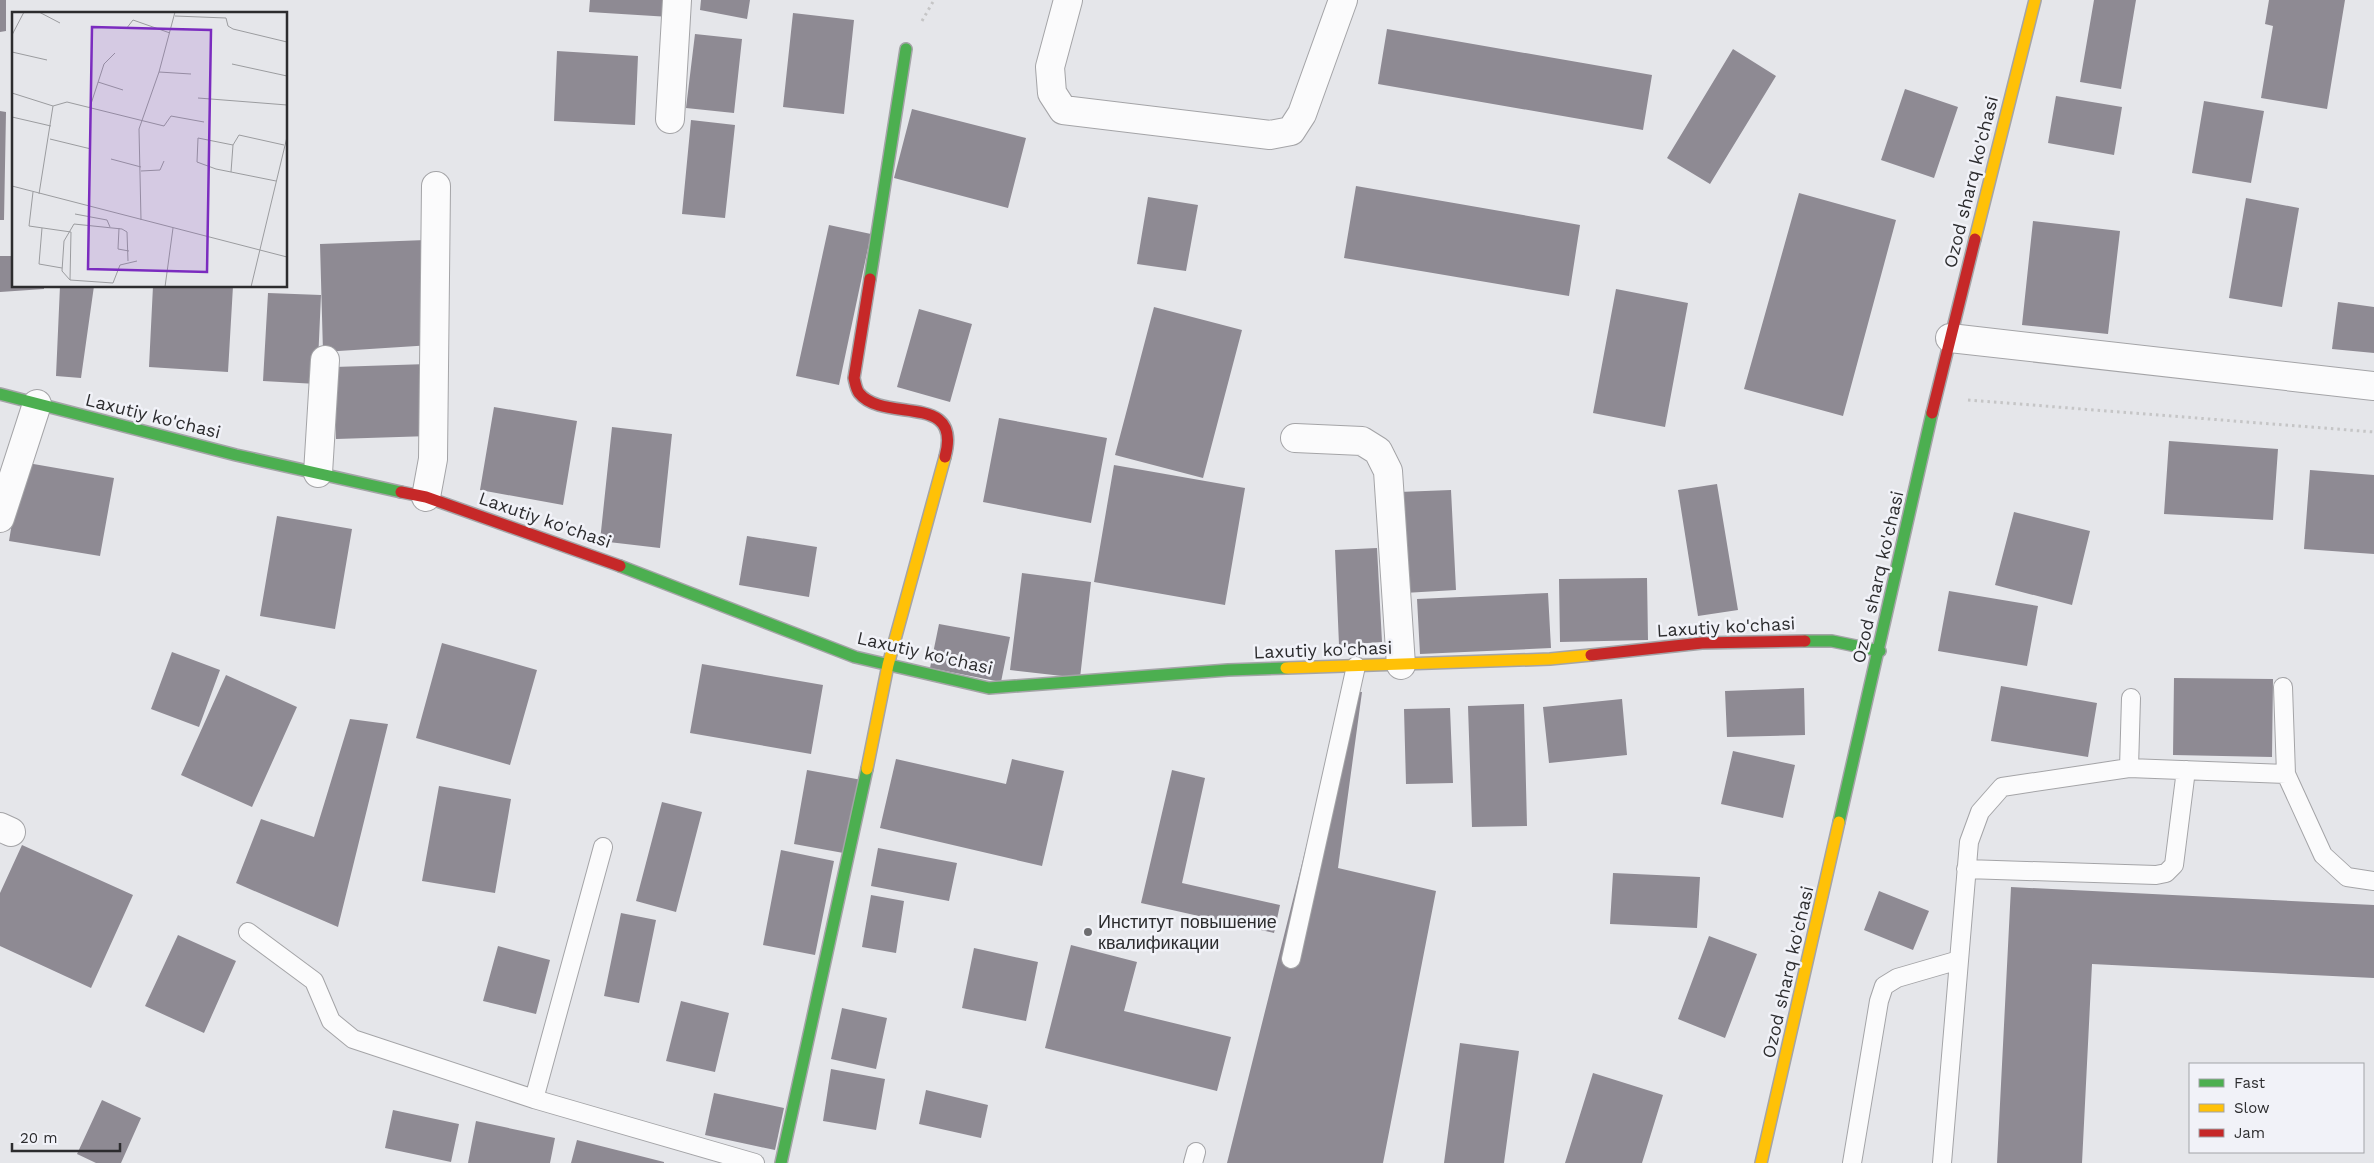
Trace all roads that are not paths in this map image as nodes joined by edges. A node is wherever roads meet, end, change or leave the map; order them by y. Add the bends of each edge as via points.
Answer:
1 (677, 0) edge
2 (1068, 0) edge
3 (1343, 0) edge
4 (2034, 0) edge
5 (906, 49) dead end
6 (670, 119) dead end
7 (436, 186) dead end
8 (1950, 338) junction
9 (325, 360) dead end
10 (2374, 386) edge
11 (0, 394) edge
12 (37, 404) junction
13 (1295, 438) dead end
14 (318, 473) junction
15 (426, 497) junction
16 (0, 518) edge
17 (1880, 651) junction
18 (888, 665) junction
19 (1401, 665) junction
20 (1356, 666) junction
21 (2284, 687) dead end
22 (2131, 698) dead end
23 (2129, 768) junction
24 (2186, 770) junction
25 (2286, 774) junction
26 (603, 848) dead end
27 (1966, 869) junction
28 (2374, 881) edge
29 (248, 932) dead end
30 (1291, 959) dead end
31 (1959, 960) junction
32 (534, 1099) junction
33 (755, 1163) edge
34 (781, 1163) edge
35 (1761, 1163) edge
36 (1852, 1163) edge
37 (1942, 1163) edge

1 - 6 street
2 - 3 street via 1050,67 1052,93 1063,110 1270,135 1291,131 1302,114
4 - 8 street, Ozod sharq ko'chasi
5 - 18 street via 854,378 858,392 871,402 937,417 946,427 950,440
7 - 15 street via 433,459
8 - 10 street
8 - 17 street, Ozod sharq ko'chasi
9 - 14 street
11 - 12 street, Laxutiy ko'chasi
12 - 14 street, Laxutiy ko'chasi
12 - 16 street
13 - 19 street via 1362,441 1378,451 1388,471
14 - 15 street, Laxutiy ko'chasi
15 - 18 street, Laxutiy ko'chasi via 566,545 855,657
17 - 19 street, Laxutiy ko'chasi via 1832,641 1770,640 1702,643 1550,659
17 - 35 street, Ozod sharq ko'chasi
18 - 20 street, Laxutiy ko'chasi via 989,688 1228,670
18 - 34 street via 852,846
19 - 20 street, Laxutiy ko'chasi
20 - 30 lane
21 - 25 lane
22 - 23 lane
23 - 24 lane
23 - 27 lane via 2002,787 1980,812 1969,842
24 - 25 lane
24 - 27 lane via 2174,865 2166,872
25 - 28 lane via 2323,855 2347,877
26 - 32 lane
27 - 31 lane
29 - 32 lane via 314,981 331,1021 353,1039
31 - 36 lane via 1897,978 1884,986
31 - 37 lane
32 - 33 lane

